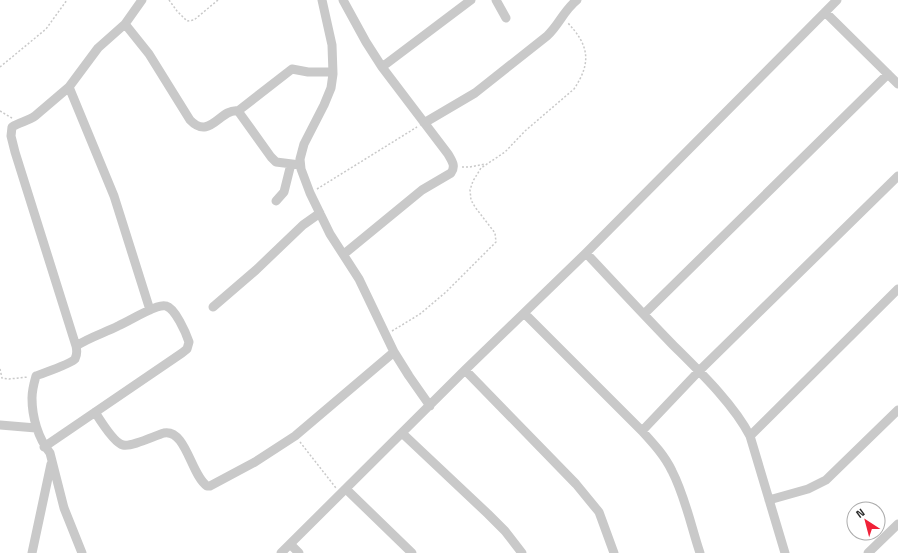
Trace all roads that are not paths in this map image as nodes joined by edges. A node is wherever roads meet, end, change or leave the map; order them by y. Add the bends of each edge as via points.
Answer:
1 (142, 0) edge
2 (322, 0) edge
3 (343, 0) edge
4 (471, 0) edge
5 (496, 0) edge
6 (577, 0) edge
7 (837, 0) edge
8 (825, 12) junction
9 (506, 18) dead end
10 (125, 24) junction
11 (382, 67) junction
12 (333, 72) junction
13 (888, 74) junction
14 (898, 84) edge
15 (69, 87) junction
16 (238, 110) junction
17 (424, 123) junction
18 (296, 165) junction
19 (898, 176) edge
20 (276, 201) dead end
21 (320, 213) junction
22 (586, 253) junction
23 (344, 254) junction
24 (898, 289) edge
25 (213, 307) dead end
26 (150, 310) junction
27 (525, 314) junction
28 (644, 314) junction
29 (76, 346) junction
30 (394, 352) junction
31 (465, 370) junction
32 (699, 371) junction
33 (430, 406) junction
34 (898, 410) edge
35 (95, 412) junction
36 (0, 425) edge
37 (36, 428) junction
38 (642, 431) junction
39 (402, 433) junction
40 (750, 436) junction
41 (44, 447) junction
42 (51, 461) junction
43 (343, 492) junction
44 (769, 500) junction
45 (898, 524) edge
46 (290, 544) junction
47 (32, 553) edge
48 (82, 553) edge
49 (281, 553) edge
50 (299, 553) edge
51 (412, 553) edge
52 (522, 553) edge
53 (614, 553) edge
54 (700, 553) edge
55 (785, 553) edge
56 (868, 553) edge

1 - 10 street
2 - 12 street via 332,45
3 - 11 street
4 - 11 street
5 - 9 street
6 - 17 street via 547,36 475,93
7 - 8 street
8 - 13 street
8 - 22 street
10 - 15 street via 98,48
10 - 16 street via 149,54 195,126 207,126 230,111
11 - 17 street
12 - 16 street via 292,69
12 - 18 street via 331,88
13 - 14 street
13 - 28 street
15 - 26 street via 114,196
15 - 29 street via 35,116 12,127 11,131 15,152
16 - 18 street via 276,162
17 - 23 street via 453,162 451,173 422,190
18 - 20 street via 284,192
18 - 21 street
19 - 32 street
21 - 23 street
21 - 25 street via 303,225
22 - 27 street
22 - 28 street
23 - 30 street
24 - 40 street
26 - 29 street
26 - 35 street via 165,305 169,307 186,333 189,345 182,353
27 - 31 street
27 - 38 street
28 - 32 street
29 - 37 street via 75,359 36,376 32,397
30 - 33 street
30 - 35 street via 295,436 255,462 207,486 174,434 168,432 133,444 122,445 116,441
31 - 33 street
31 - 53 street via 592,502 602,519
32 - 38 street
32 - 40 street via 738,416
33 - 39 street
34 - 44 street via 826,480 808,489
35 - 41 street
36 - 37 street
37 - 41 street
38 - 54 street via 672,470
39 - 43 street
39 - 52 street via 488,514
40 - 44 street
41 - 42 street via 50,453
42 - 47 street
42 - 48 street via 64,508
43 - 46 street
43 - 51 street
44 - 55 street
45 - 56 street
46 - 49 street
46 - 50 street

